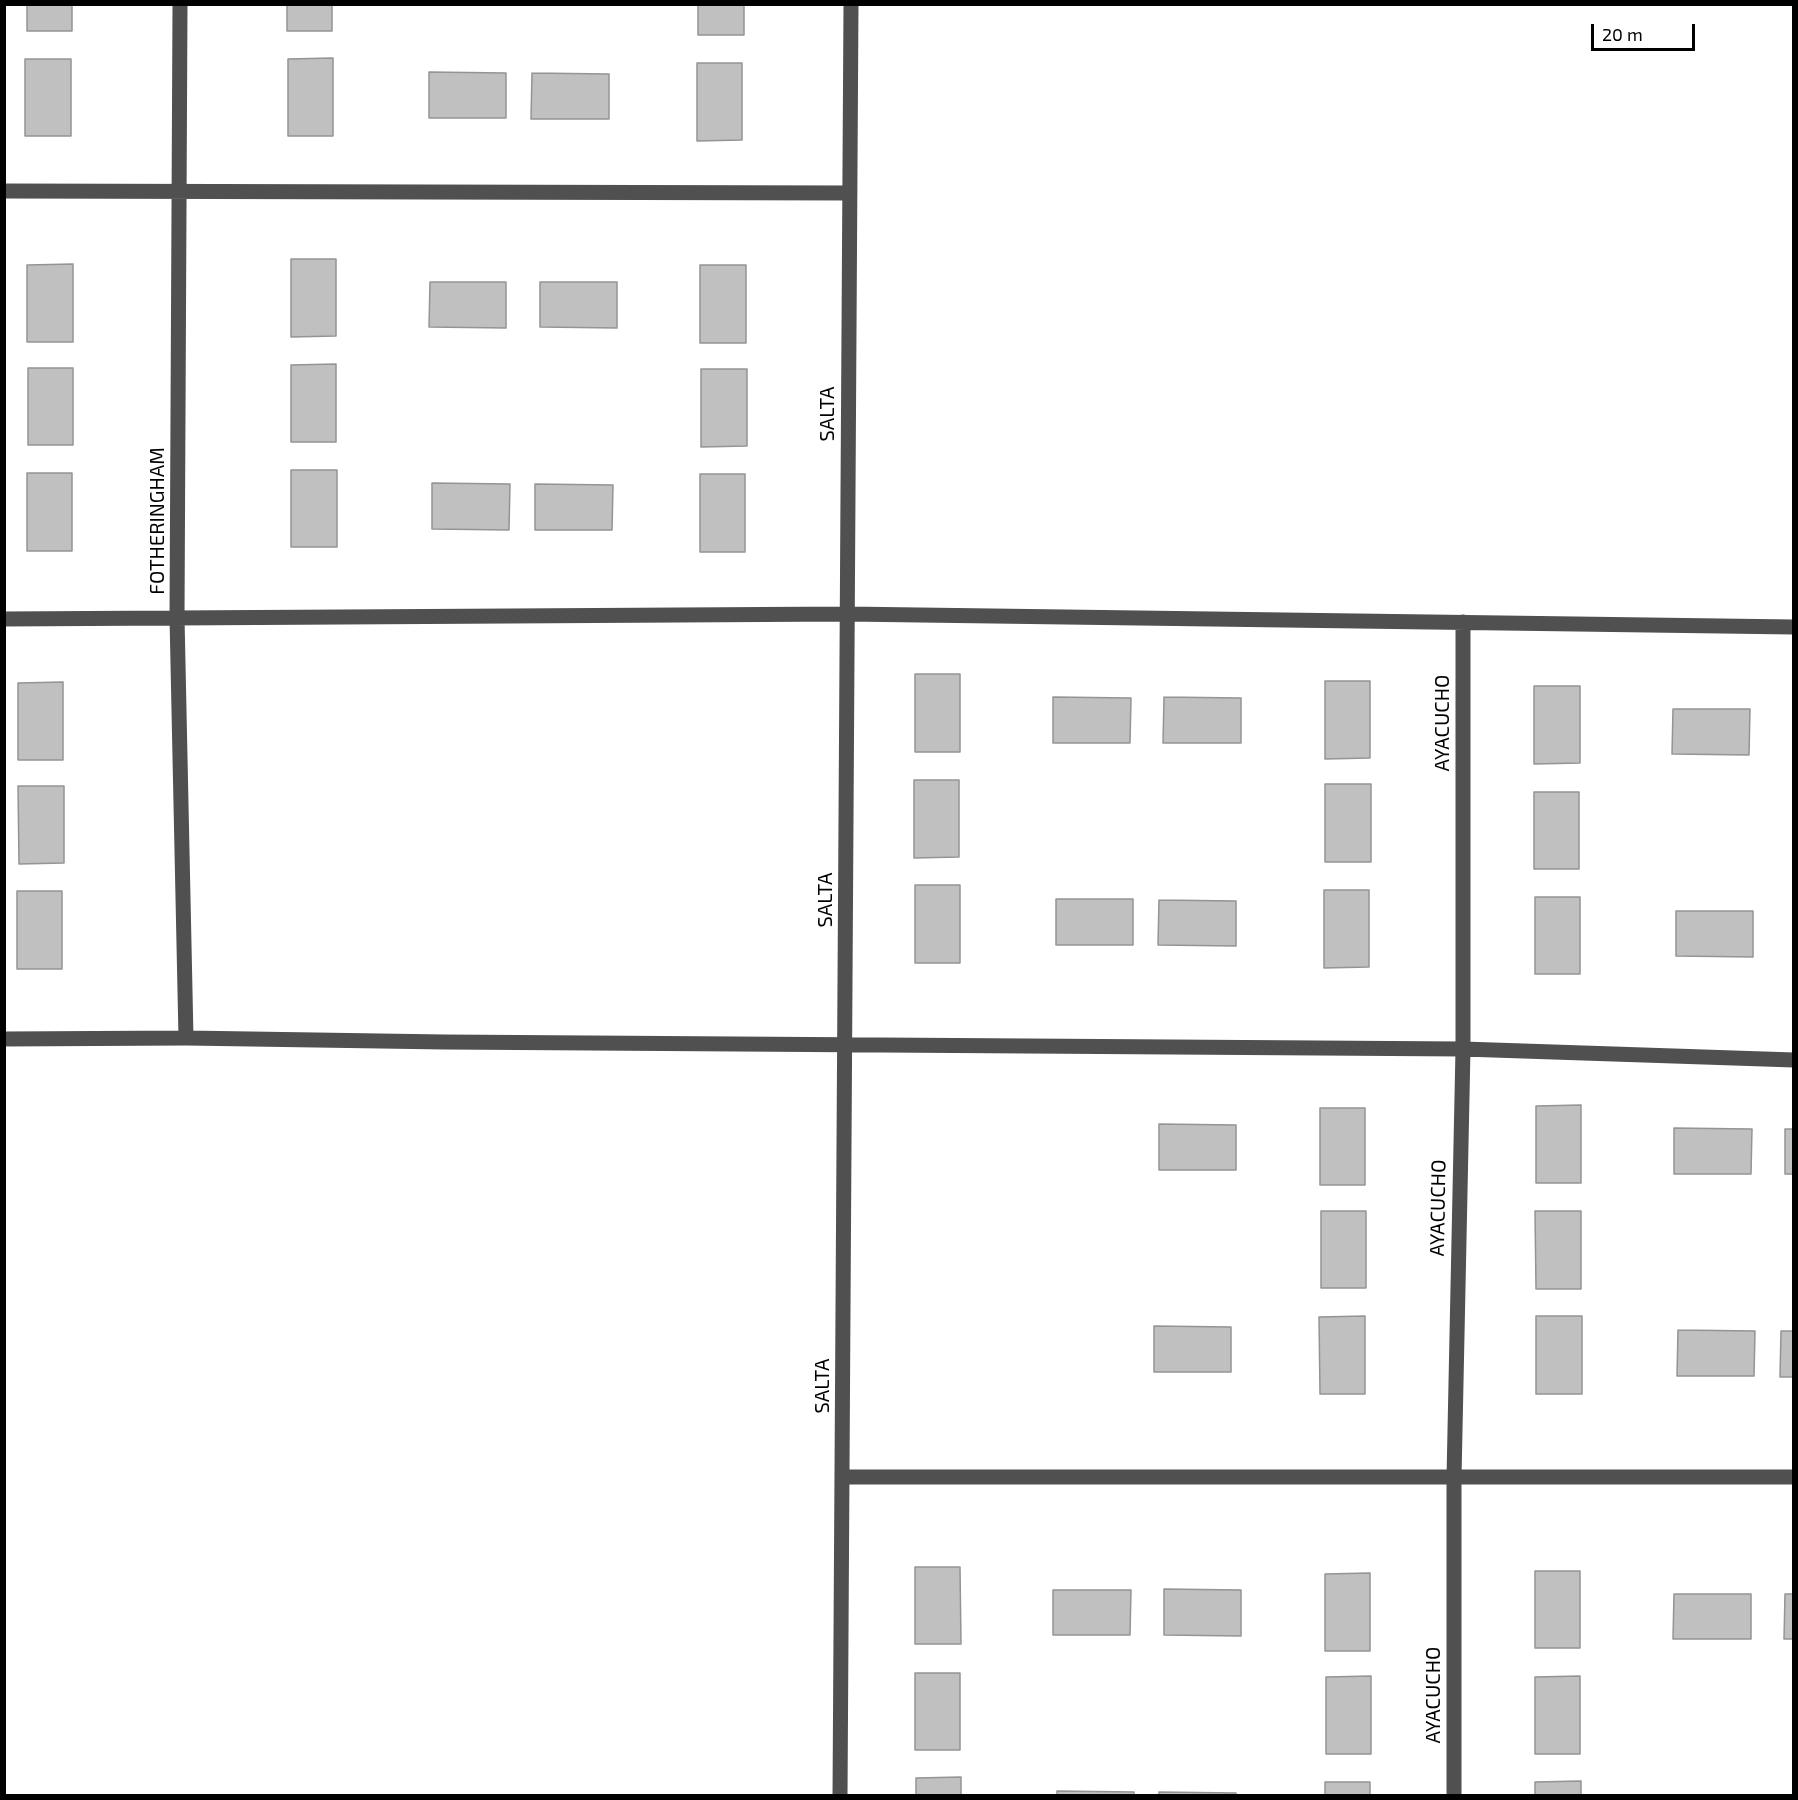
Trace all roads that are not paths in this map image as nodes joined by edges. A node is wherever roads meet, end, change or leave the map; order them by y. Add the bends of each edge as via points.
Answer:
1 (180, 4) edge
2 (851, 4) edge
3 (4, 191) edge
4 (179, 192) junction
5 (850, 193) junction
6 (847, 614) junction
7 (177, 617) junction
8 (4, 619) edge
9 (1463, 622) junction
10 (1794, 627) edge
11 (186, 1038) junction
12 (4, 1039) edge
13 (845, 1045) junction
14 (1463, 1049) junction
15 (1794, 1060) edge
16 (842, 1477) junction
17 (1794, 1477) edge
18 (1454, 1478) junction
19 (840, 1796) edge
20 (1454, 1796) edge

1 - 4 street, FOTHERINGHAM
2 - 5 street, SALTA
3 - 4 street
4 - 5 street
4 - 7 street, FOTHERINGHAM
5 - 6 street, SALTA
6 - 7 street
6 - 9 street
6 - 13 street, SALTA
7 - 8 street
7 - 11 street, FOTHERINGHAM
9 - 10 street
9 - 14 street, AYACUCHO
11 - 12 street
11 - 13 street
13 - 14 street
13 - 16 street, SALTA
14 - 15 street
14 - 18 street, AYACUCHO
16 - 18 street
16 - 19 street, SALTA
17 - 18 street
18 - 20 street, AYACUCHO

